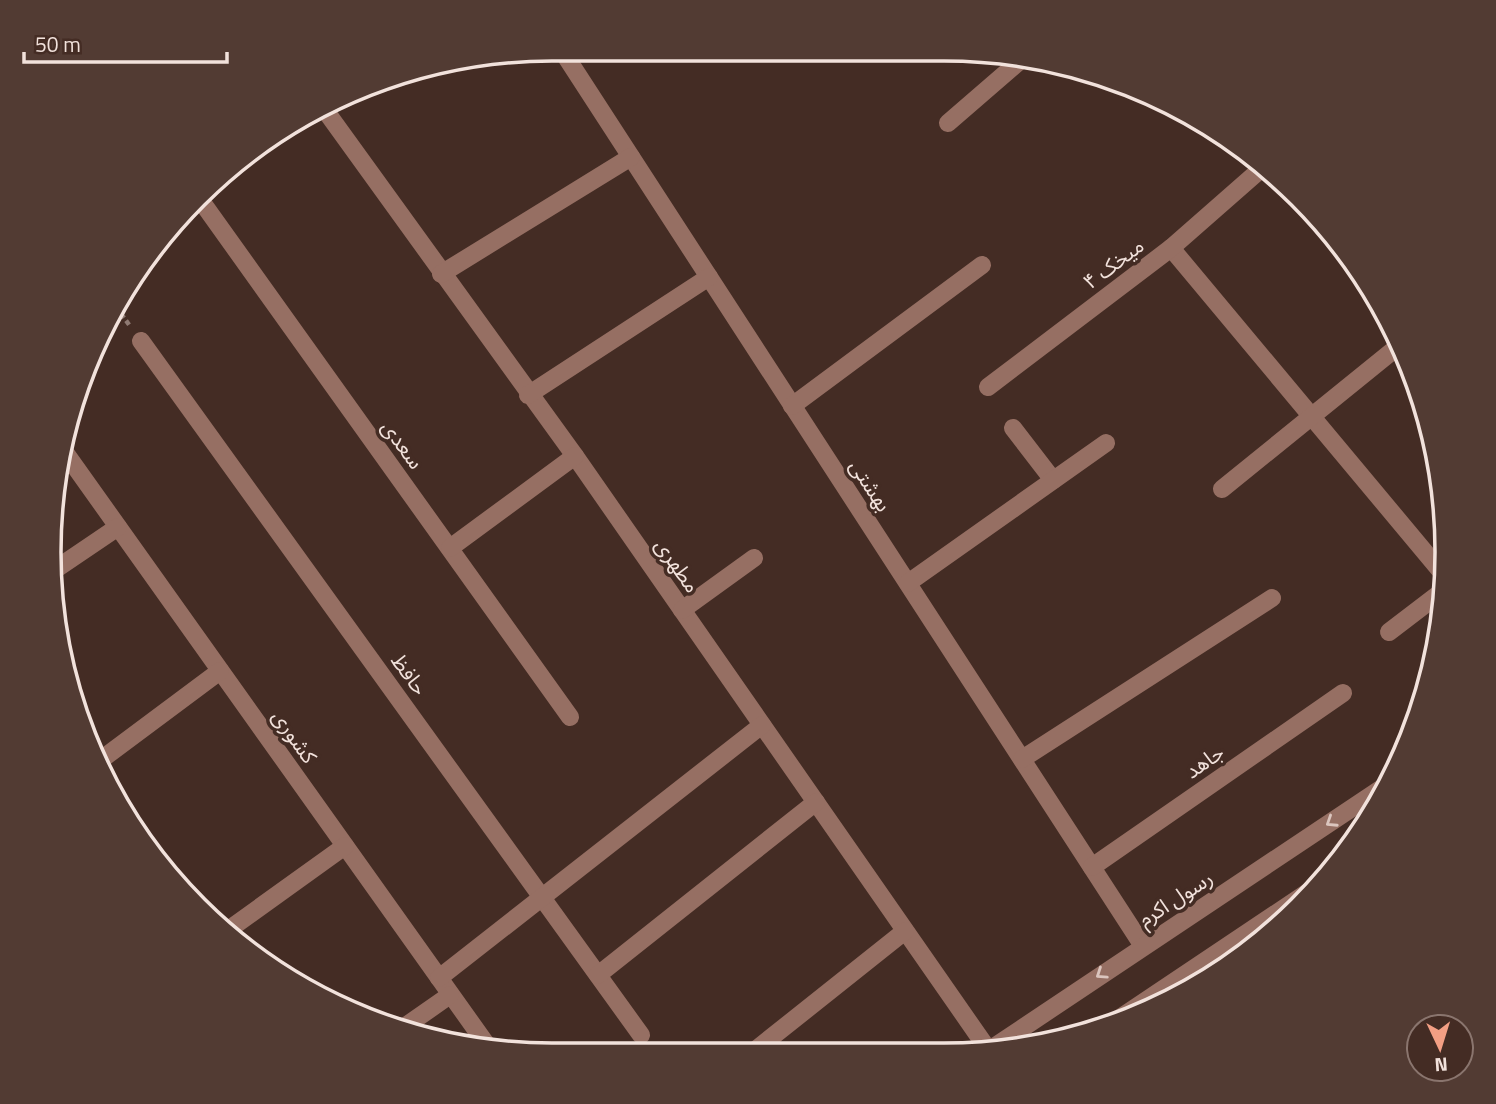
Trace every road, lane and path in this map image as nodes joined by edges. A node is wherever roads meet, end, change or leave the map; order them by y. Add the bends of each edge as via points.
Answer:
1 (569, 61) edge
2 (1014, 66) edge
3 (329, 115) edge
4 (948, 123) dead end
5 (631, 157) junction
6 (1256, 173) edge
7 (204, 206) edge
8 (1171, 248) junction
9 (982, 265) dead end
10 (441, 274) junction
11 (709, 277) junction
12 (141, 341) dead end
13 (1391, 352) edge
14 (988, 387) dead end
15 (528, 395) junction
16 (792, 406) junction
17 (1310, 417) junction
18 (1013, 428) dead end
19 (1106, 443) dead end
20 (575, 456) junction
21 (70, 461) edge
22 (1052, 481) junction
23 (1222, 489) dead end
24 (118, 527) junction
25 (450, 548) junction
26 (754, 558) dead end
27 (61, 564) edge
28 (1435, 564) edge
29 (908, 583) junction
30 (1272, 598) dead end
31 (1433, 599) edge
32 (681, 610) junction
33 (1389, 632) dead end
34 (220, 670) junction
35 (1343, 693) dead end
36 (570, 717) dead end
37 (762, 725) junction
38 (106, 756) edge
39 (1022, 759) junction
40 (1369, 796) edge
41 (816, 802) junction
42 (345, 846) junction
43 (1092, 867) junction
44 (542, 898) junction
45 (234, 926) edge
46 (1258, 929) edge
47 (905, 931) junction
48 (1143, 946) junction
49 (1200, 970) edge
50 (598, 975) junction
51 (439, 978) junction
52 (450, 995) junction
53 (411, 1022) edge
54 (641, 1035) dead end
55 (481, 1038) edge
56 (1006, 1039) edge
57 (982, 1041) edge
58 (764, 1043) edge

1 - 5 street, بهشتی
2 - 4 street
3 - 10 street, مطهری
5 - 10 street
5 - 11 street, بهشتی
6 - 8 street, میخک ۴
7 - 25 street, سعدی
8 - 14 street, میخک ۴
8 - 17 street
9 - 16 street
10 - 15 street, مطهری
11 - 15 street
11 - 16 street, بهشتی
12 - 44 street, حافظ
13 - 17 street
15 - 20 street, مطهری
16 - 29 street, بهشتی
17 - 23 street
17 - 28 street
18 - 22 street
19 - 22 street
20 - 25 street
20 - 32 street, مطهری
21 - 24 street, کشوری
22 - 29 street
24 - 27 street
24 - 34 street, کشوری
25 - 36 street, سعدی
26 - 32 street
29 - 39 street, بهشتی
30 - 39 street
31 - 33 street
32 - 37 street, مطهری
34 - 38 street
34 - 42 street, کشوری
35 - 43 street, جاهد
37 - 41 street, مطهری
37 - 44 street
39 - 43 street, بهشتی
40 -> 48 street, رسول اکرم
41 - 47 street, مطهری
41 - 50 street
42 - 45 street
42 - 51 street, کشوری
43 - 48 street, بهشتی
44 - 50 street, حافظ
44 - 51 street
46 - 49 street
47 - 57 street, مطهری
47 - 58 street
48 -> 56 street, رسول اکرم
50 - 54 street, حافظ
51 - 52 street, کشوری
52 - 53 street
52 - 55 street, کشوری

